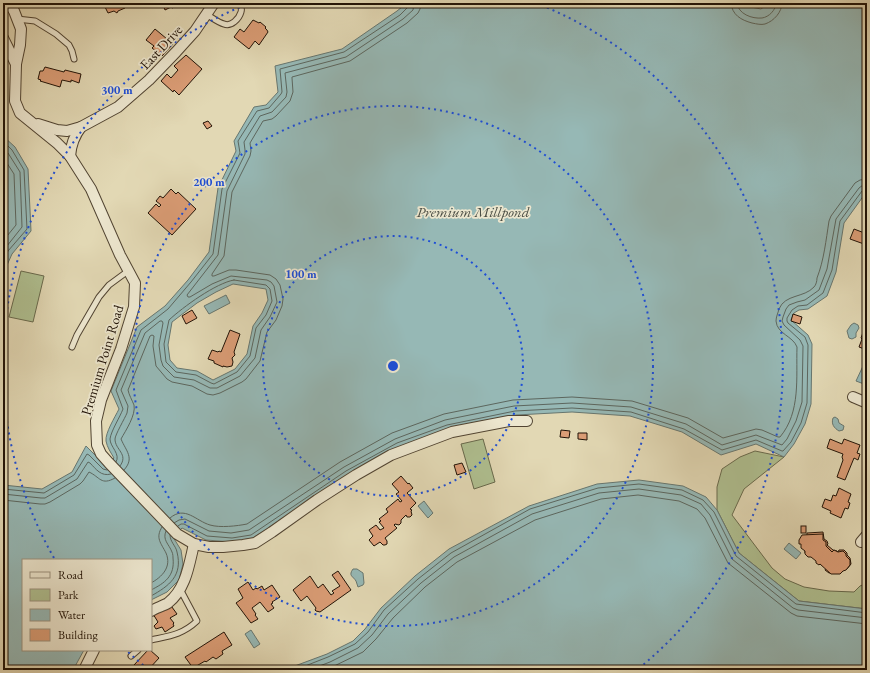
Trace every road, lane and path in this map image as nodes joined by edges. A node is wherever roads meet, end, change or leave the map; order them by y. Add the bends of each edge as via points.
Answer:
1 (214, 3) edge
2 (239, 3) edge
3 (9, 6) edge
4 (206, 14) junction
5 (17, 19) junction
6 (3, 38) edge
7 (74, 59) dead end
8 (16, 64) junction
9 (34, 123) junction
10 (81, 127) junction
11 (70, 156) junction
12 (128, 271) junction
13 (72, 347) dead end
14 (853, 397) dead end
15 (867, 403) edge
16 (527, 421) dead end
17 (194, 544) junction
18 (180, 590) junction
19 (152, 610) edge
20 (152, 640) edge
21 (93, 651) edge
22 (137, 651) edge
23 (131, 656) dead end
24 (84, 670) edge

1 - 4 street, East Drive
2 - 4 lane via 242,12 230,25
3 - 5 street, Premium Point Road
4 - 10 street, East Drive via 195,31 149,80 118,107
5 - 7 lane via 34,21 56,34 69,45
5 - 8 street, Premium Point Road via 21,29
6 - 8 street, Premium Point Road
8 - 9 street, Premium Point Road via 15,101 20,113
9 - 10 street, East Drive via 67,131
9 - 11 street, Premium Point Road
10 - 11 street via 74,137
11 - 12 street, Premium Point Road via 91,189
12 - 13 lane via 98,297
12 - 17 street, Premium Point Road via 135,284 134,307 101,400 96,421 97,445 109,463 177,534
14 - 15 street
16 - 17 street, Premium Point Road via 509,421 452,432 391,455 317,500 255,543 223,547
17 - 18 street
18 - 19 street via 167,603
18 - 20 lane via 197,621 190,628 173,636
21 - 24 street
22 - 23 lane

